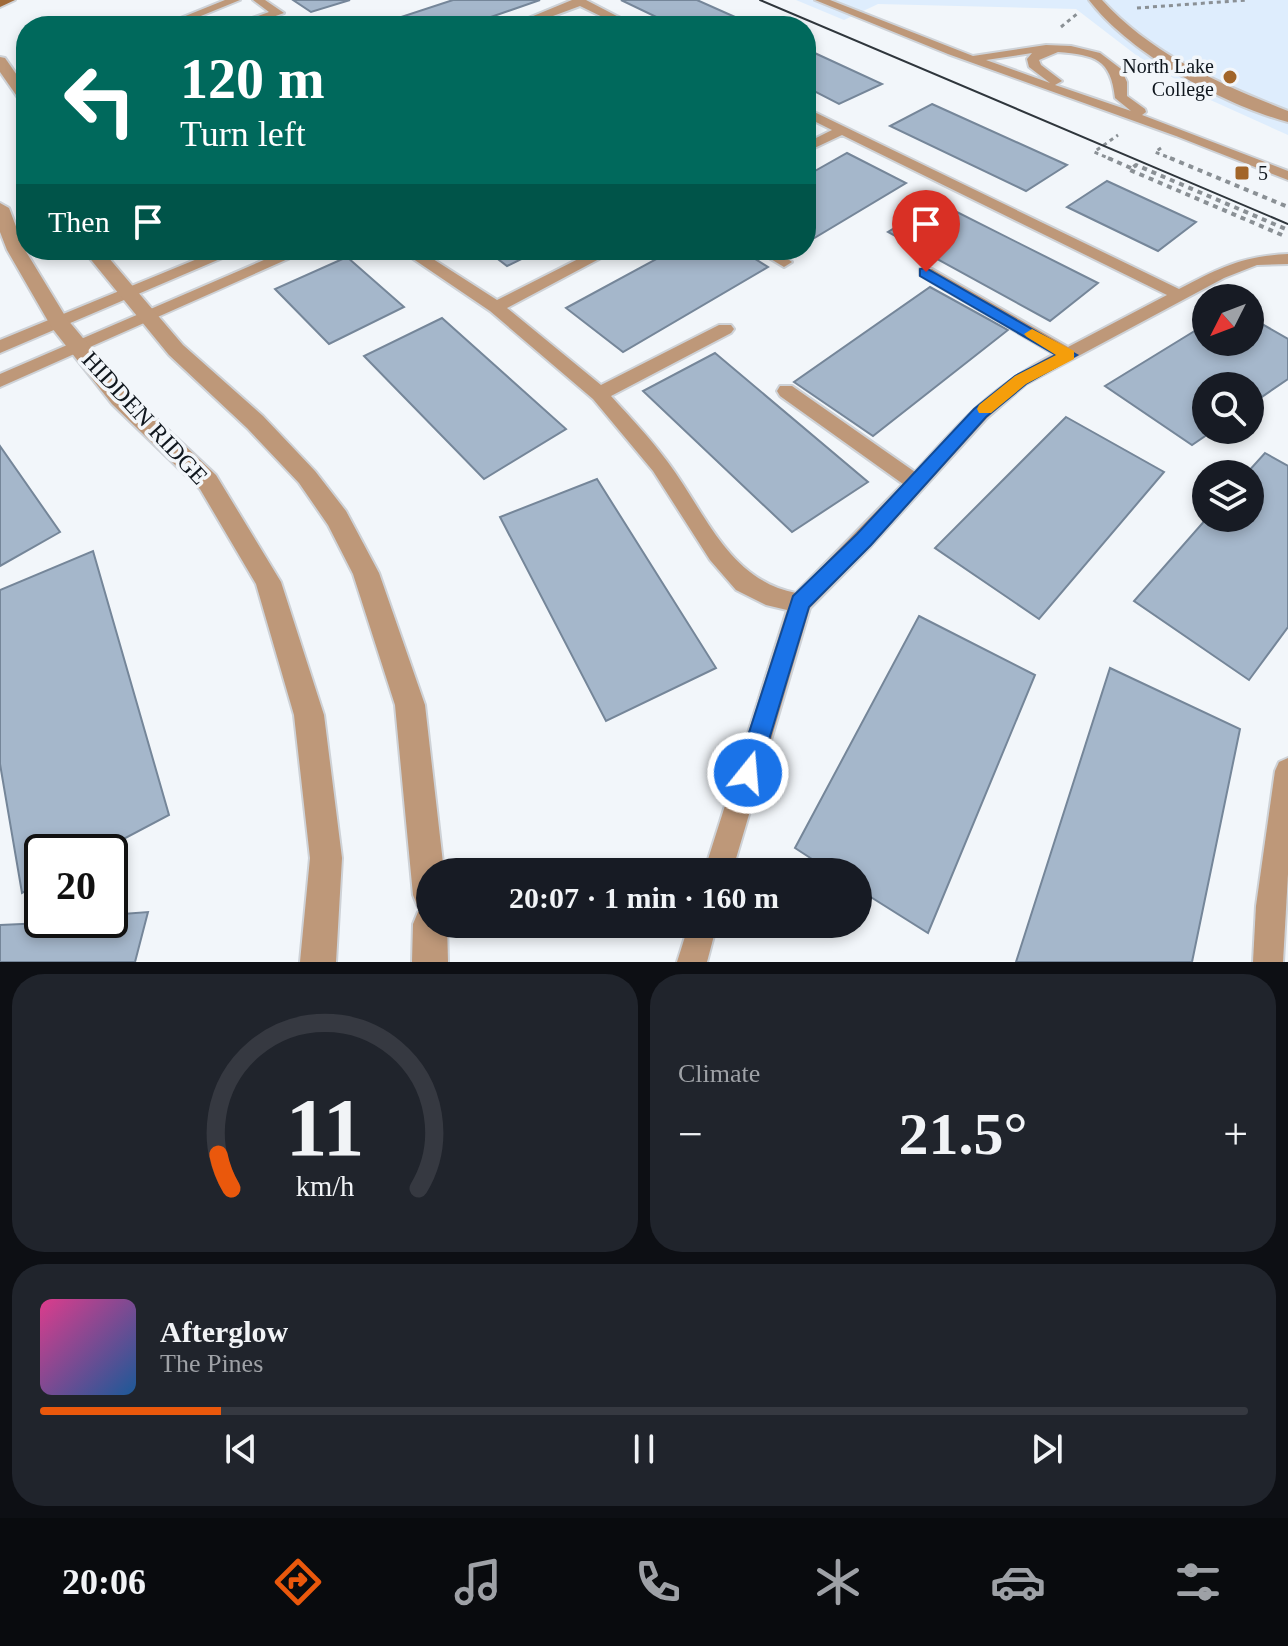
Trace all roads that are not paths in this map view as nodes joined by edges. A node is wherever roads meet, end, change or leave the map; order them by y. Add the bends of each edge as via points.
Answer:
1 (9, 0) edge
2 (235, 0) edge
3 (258, 0) edge
4 (820, 0) edge
5 (860, 0) edge
6 (1095, 0) edge
7 (579, 1) edge
8 (0, 3) edge
9 (864, 15) junction
10 (192, 16) edge
11 (268, 16) edge
12 (541, 16) edge
13 (610, 16) edge
14 (1052, 49) junction
15 (952, 52) junction
16 (0, 61) edge
17 (16, 84) edge
18 (816, 117) edge
19 (1288, 117) edge
20 (841, 130) junction
21 (1177, 132) junction
22 (816, 143) edge
23 (1288, 176) edge
24 (0, 208) edge
25 (16, 250) edge
26 (1288, 259) edge
27 (22, 260) edge
28 (100, 260) edge
29 (209, 260) edge
30 (277, 260) edge
31 (423, 260) edge
32 (588, 260) edge
33 (781, 260) edge
34 (784, 262) dead end
35 (926, 272) dead end
36 (126, 294) junction
37 (1181, 296) junction
38 (496, 307) junction
39 (145, 316) junction
40 (59, 323) junction
41 (725, 329) dead end
42 (78, 346) junction
43 (0, 347) edge
44 (1069, 355) junction
45 (0, 381) edge
46 (786, 391) dead end
47 (599, 394) junction
48 (916, 483) junction
49 (800, 603) junction
50 (1288, 771) edge
51 (426, 858) edge
52 (722, 858) edge
53 (430, 938) edge
54 (699, 938) edge
55 (318, 962) edge
56 (430, 962) edge
57 (692, 962) edge
58 (1268, 962) edge

1 - 8 main road
2 - 10 lane
3 - 11 lane via 278,13
4 - 9 lane
5 - 9 lane
6 - 19 street via 1140,41 1183,68
7 - 12 lane
7 - 13 lane
9 - 15 lane
14 - 15 lane via 998,57
14 - 21 lane via 1102,60 1120,80 1121,98
14 - 21 lane via 1033,59 1046,75
15 - 21 lane
16 - 17 street
18 - 20 lane
20 - 22 lane
20 - 37 lane
21 - 23 lane
24 - 25 street, HIDDEN RIDGE
26 - 37 lane via 1255,260
27 - 40 street, HIDDEN RIDGE
28 - 36 street
29 - 36 lane
30 - 39 lane
31 - 38 lane
32 - 38 lane
33 - 34 lane
35 - 44 lane
36 - 39 street
36 - 40 lane
37 - 44 lane
38 - 47 lane
39 - 42 lane
39 - 51 street via 307,477 337,518 366,573 410,705
40 - 42 street, HIDDEN RIDGE
40 - 43 lane
41 - 47 lane
42 - 45 lane
42 - 55 street, HIDDEN RIDGE via 120,398 208,482 268,582 309,715 326,858
44 - 48 lane via 1020,380 980,413
46 - 48 lane
47 - 49 lane via 660,466 718,554 744,583 774,598
48 - 49 lane
49 - 52 lane
50 - 58 lane
53 - 56 street
54 - 57 lane

